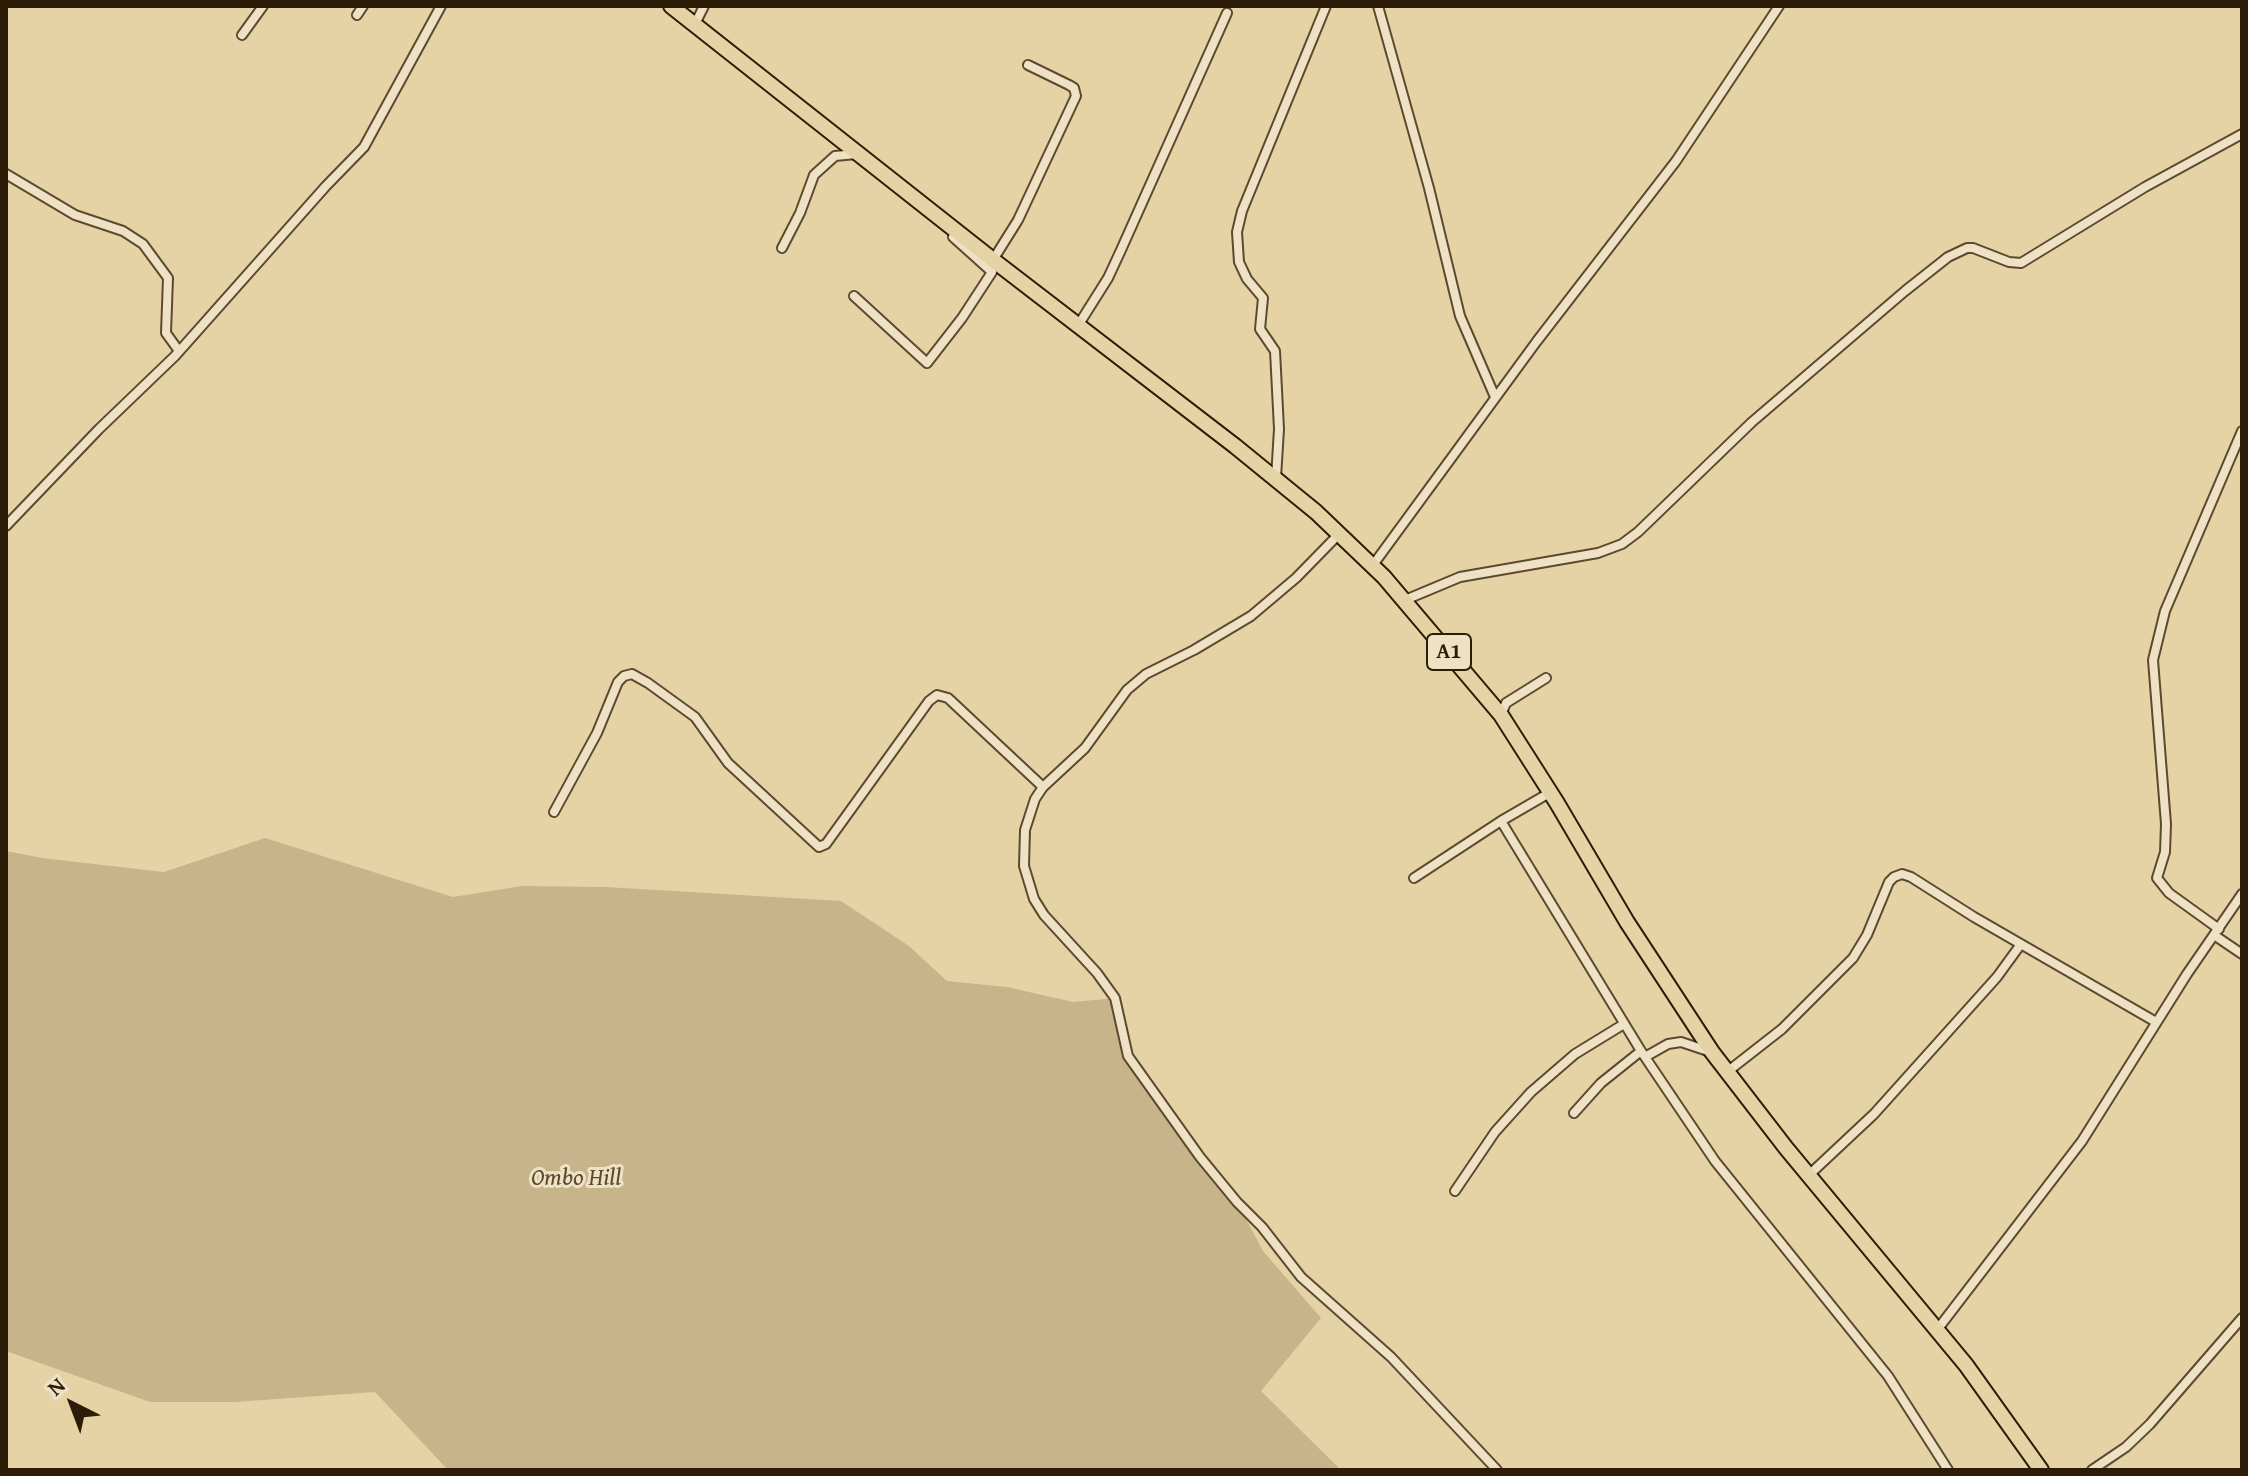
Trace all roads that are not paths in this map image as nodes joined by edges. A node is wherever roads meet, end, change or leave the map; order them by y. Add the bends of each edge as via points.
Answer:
1 (262, 6) edge
2 (363, 6) edge
3 (441, 6) edge
4 (671, 6) edge
5 (704, 6) edge
6 (1326, 6) edge
7 (1378, 6) edge
8 (1779, 6) edge
9 (1227, 13) dead end
10 (357, 15) dead end
11 (695, 24) junction
12 (242, 35) dead end
13 (1028, 65) dead end
14 (2242, 134) edge
15 (862, 154) junction
16 (6, 174) edge
17 (782, 248) dead end
18 (993, 260) junction
19 (854, 296) dead end
20 (1079, 324) junction
21 (179, 351) junction
22 (1495, 397) junction
23 (2242, 431) edge
24 (1276, 479) junction
25 (6, 526) edge
26 (1339, 534) junction
27 (1373, 565) junction
28 (1405, 600) junction
29 (1546, 678) dead end
30 (1501, 715) junction
31 (1043, 787) junction
32 (1551, 792) junction
33 (554, 812) dead end
34 (1501, 821) junction
35 (1414, 878) dead end
36 (2242, 894) edge
37 (2216, 932) junction
38 (2021, 944) junction
39 (2242, 954) edge
40 (2156, 1022) junction
41 (1624, 1024) junction
42 (1712, 1052) junction
43 (1643, 1054) junction
44 (1727, 1072) junction
45 (1574, 1113) dead end
46 (1810, 1174) junction
47 (1455, 1191) dead end
48 (2242, 1318) edge
49 (1937, 1330) junction
50 (1497, 1470) edge
51 (1948, 1470) edge
52 (2041, 1470) edge
53 (2092, 1470) edge

1 - 12 street
2 - 10 street
3 - 21 street via 370,138
4 - 11 highway, A1
5 - 11 street
6 - 24 street via 1237,232 1239,262 1263,298 1260,329 1276,354
7 - 22 street via 1460,316
8 - 22 street via 1676,161
9 - 20 street via 1108,278
11 - 15 highway, A1
13 - 18 street via 1074,88 1076,96 1018,220
14 - 28 street via 2021,263 1973,248 1948,257 1752,422 1622,544 1598,553 1470,574
15 - 17 street via 835,156 814,175
15 - 18 highway, A1
15 - 19 street via 992,272 927,363
16 - 21 street via 75,215 123,231 143,244 168,278 166,333
18 - 20 highway, A1
20 - 24 highway, A1
21 - 25 street
22 - 27 street
23 - 37 street via 2165,611 2153,660 2166,824 2157,878
24 - 26 highway, A1
26 - 27 highway, A1
26 - 31 street via 1251,616 1135,683 1085,748
27 - 28 highway, A1
28 - 30 highway, A1
29 - 30 street via 1506,703
30 - 32 highway, A1
31 - 33 street via 948,698 937,695 819,847 728,763 695,717 637,676 627,675 618,682
31 - 50 street via 1025,830 1028,881 1044,915 1115,998 1132,1063 1215,1176 1301,1277 1391,1357
32 - 34 street
32 - 42 highway, A1
34 - 35 street
34 - 41 street
36 - 37 street
37 - 39 street
37 - 40 street
38 - 40 street
38 - 44 street via 1911,877 1895,876 1853,958 1782,1029
38 - 46 street via 1874,1114
40 - 49 street via 2082,1141
41 - 43 street
41 - 47 street via 1575,1054 1531,1092 1495,1132
42 - 43 street via 1677,1042
42 - 44 highway, A1
43 - 45 street via 1601,1083
43 - 51 street via 1715,1161 1888,1376
44 - 46 highway, A1
46 - 49 highway, A1
48 - 53 street via 2150,1424
49 - 52 highway, A1

